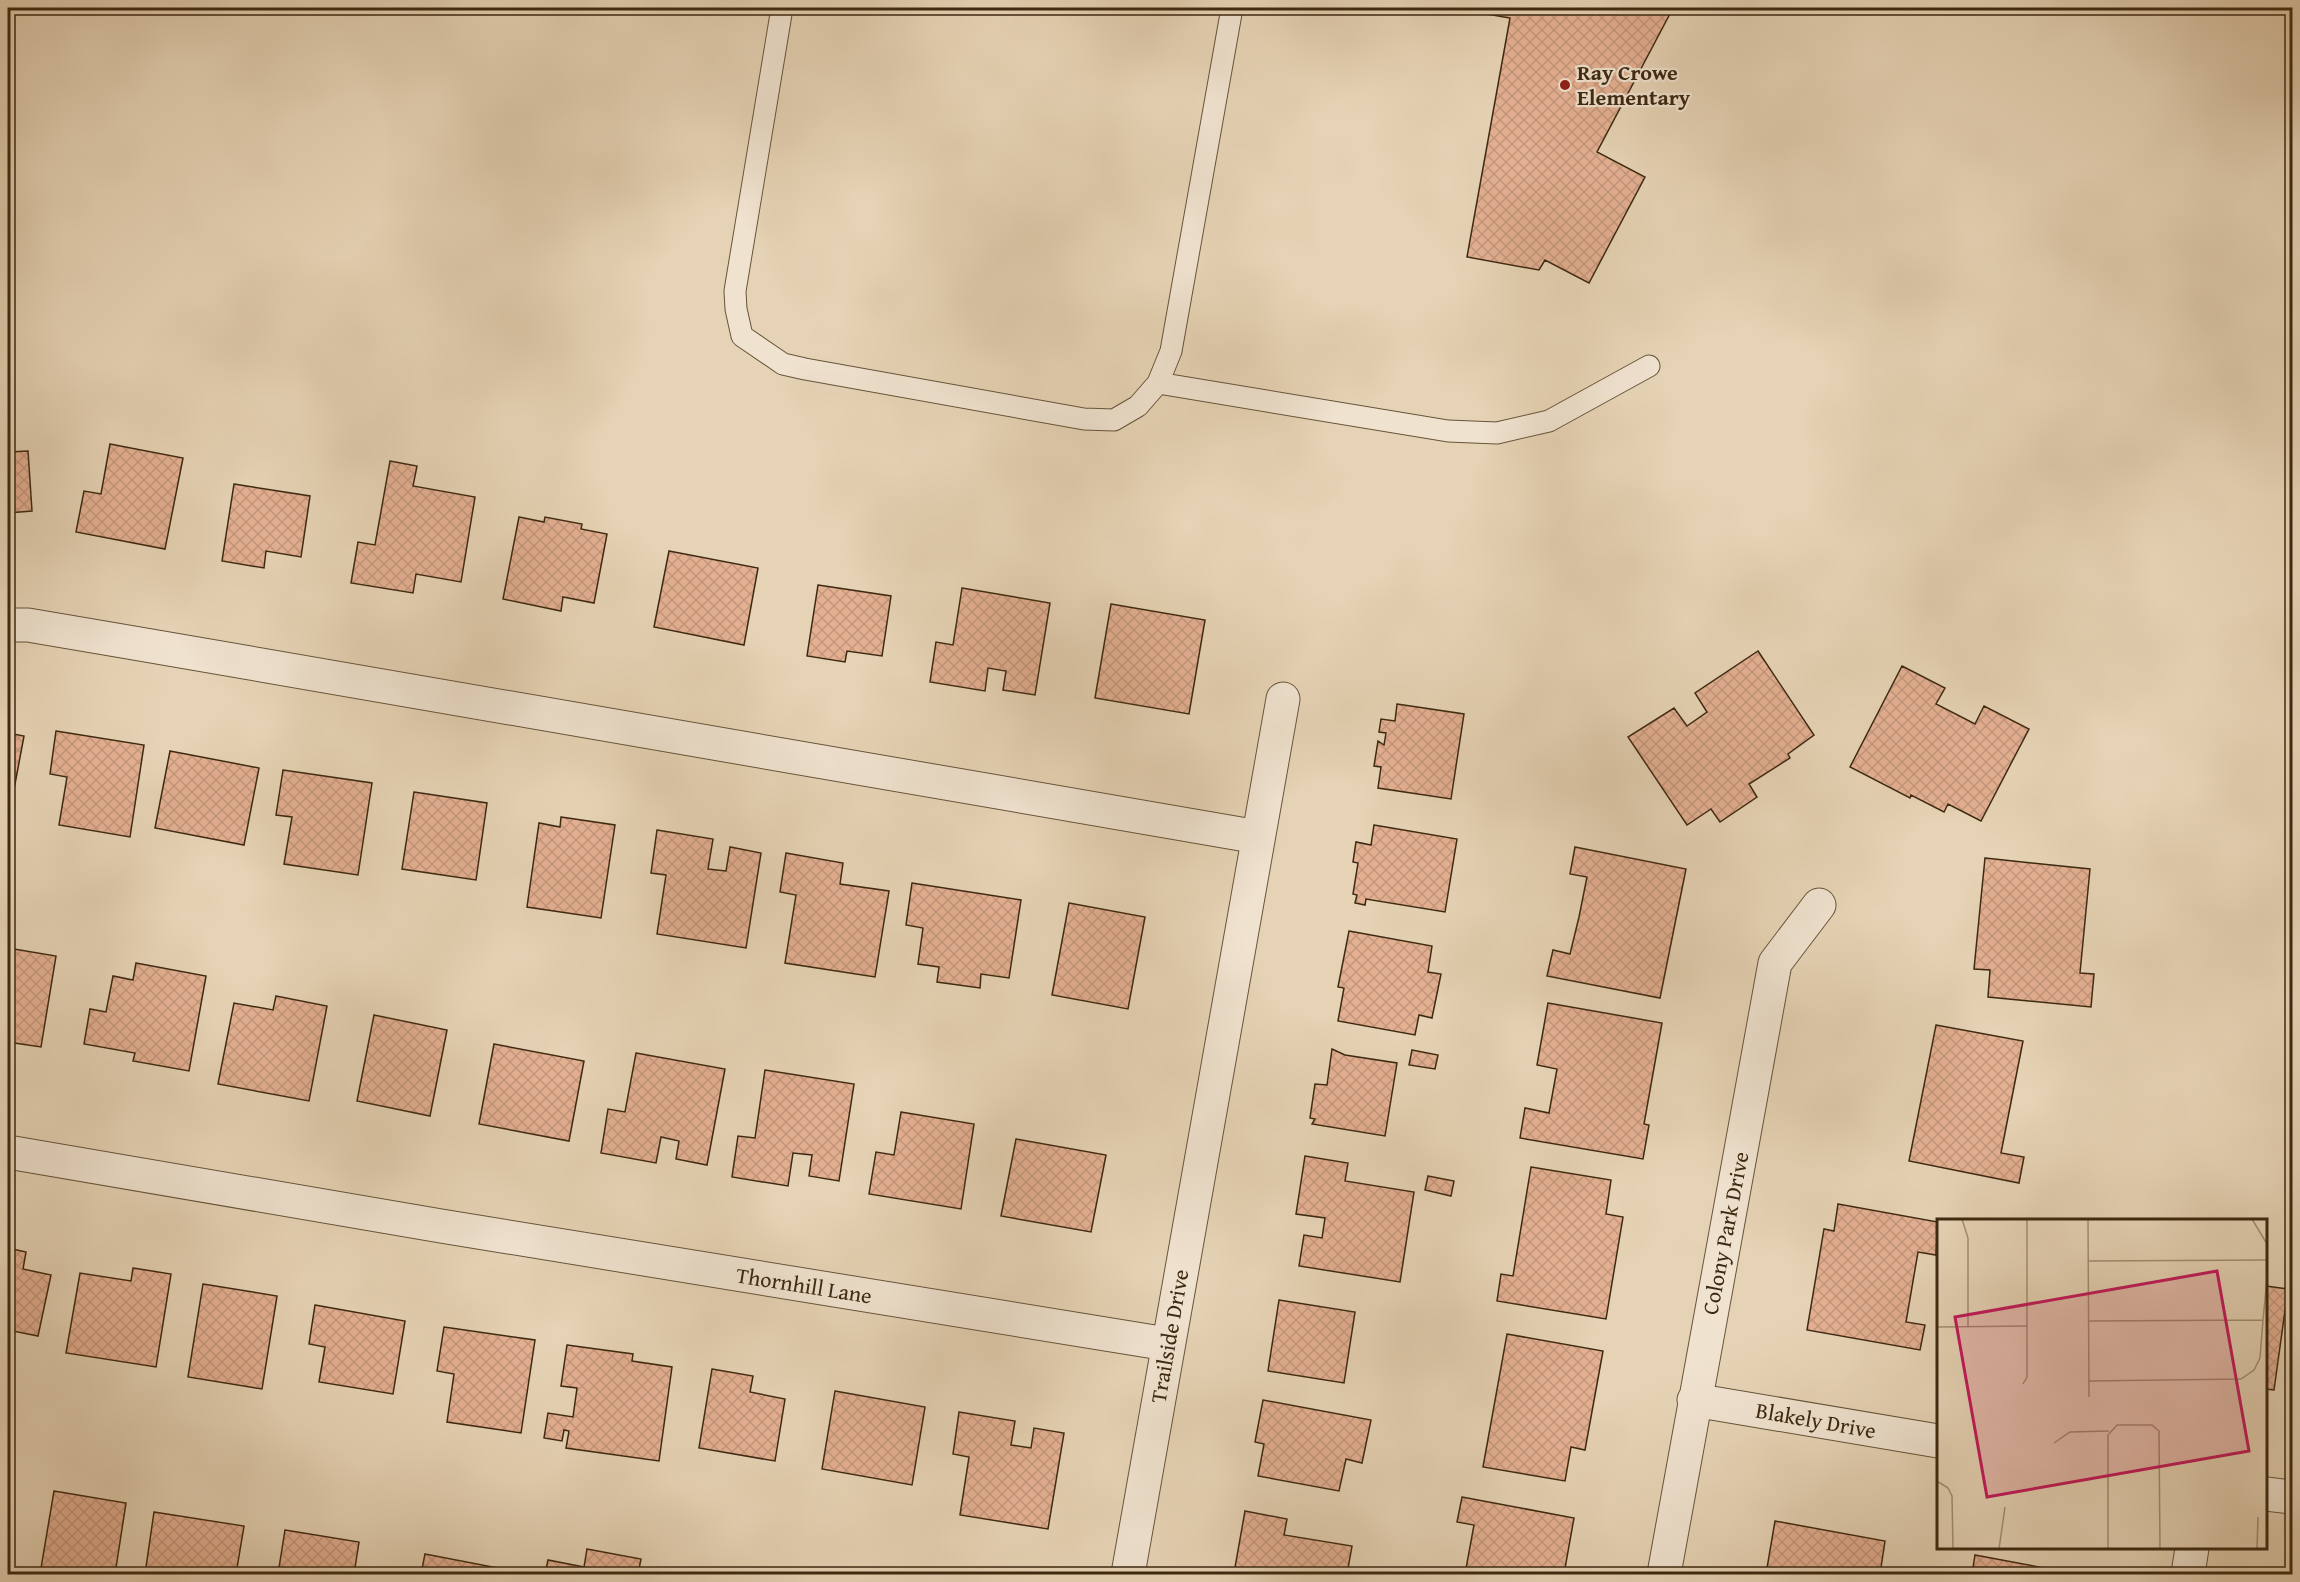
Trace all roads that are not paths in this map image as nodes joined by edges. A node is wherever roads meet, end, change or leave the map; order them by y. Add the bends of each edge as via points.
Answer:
1 (782, 8) edge
2 (1232, 8) edge
3 (1649, 366) dead end
4 (1158, 383) junction
5 (8, 625) edge
6 (1283, 699) dead end
7 (1258, 837) junction
8 (1820, 905) dead end
9 (8, 1152) edge
10 (1167, 1344) junction
11 (1694, 1400) junction
12 (1937, 1441) edge
13 (2267, 1494) edge
14 (2292, 1497) edge
15 (2193, 1549) edge
16 (1128, 1575) edge
17 (1664, 1575) edge
18 (2188, 1575) edge

1 - 4 lane via 735,291 742,336 783,364 1084,418 1114,420 1138,406
2 - 4 lane via 1171,351
3 - 4 lane via 1549,421 1497,433 1448,431
5 - 7 street via 117,640
6 - 7 street, Trailside Drive
7 - 10 street, Trailside Drive
8 - 11 street, Colony Park Drive via 1775,963
9 - 10 street, Thornhill Lane
10 - 16 street, Trailside Drive
11 - 12 street, Blakely Drive
11 - 17 street, Colony Park Drive
13 - 14 street
15 - 18 street

